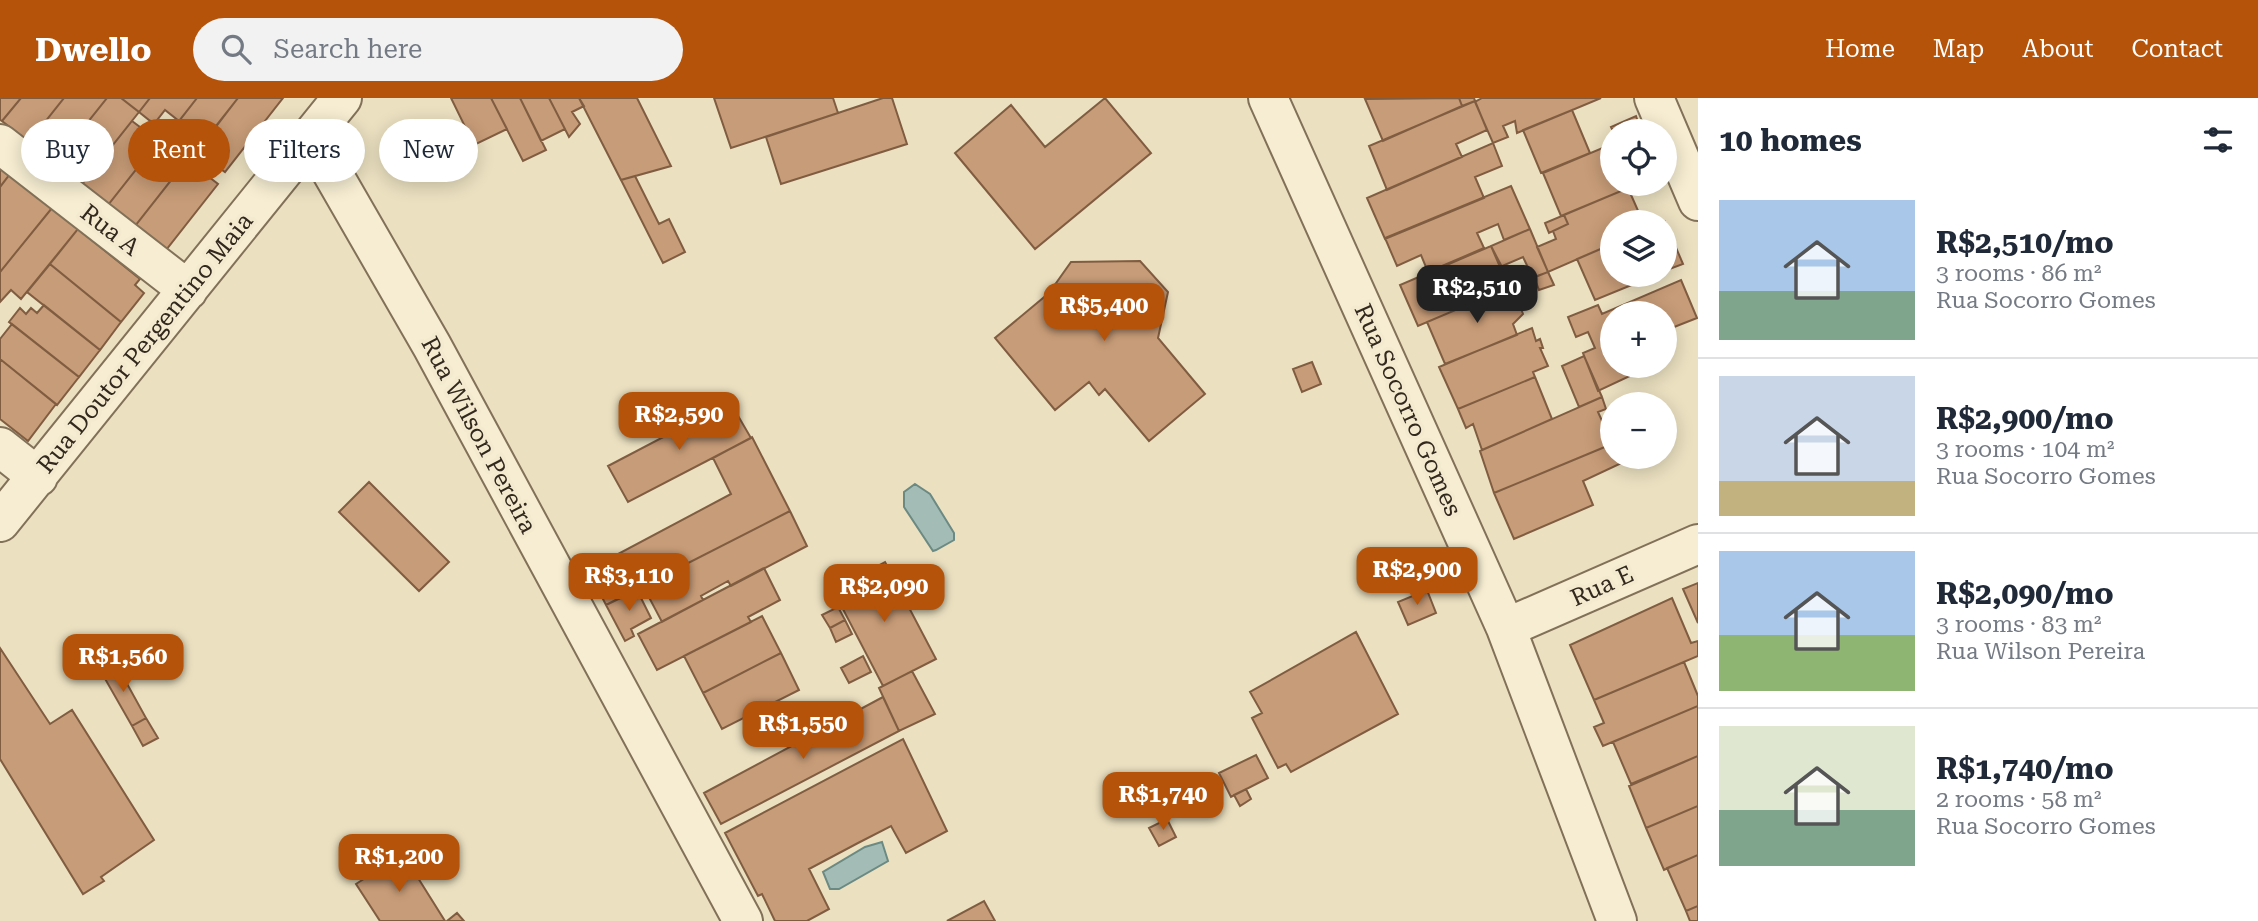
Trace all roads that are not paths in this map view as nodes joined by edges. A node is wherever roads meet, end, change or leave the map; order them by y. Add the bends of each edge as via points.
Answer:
1 (342, 98) edge
2 (1268, 98) edge
3 (1654, 98) edge
4 (325, 119) edge
5 (0, 144) edge
6 (274, 182) edge
7 (338, 182) edge
8 (1698, 201) edge
9 (188, 290) junction
10 (0, 447) edge
11 (38, 477) junction
12 (0, 522) edge
13 (1698, 544) edge
14 (1506, 628) junction
15 (743, 921) edge
16 (1617, 921) edge

1 - 4 street, Rua Doutor Pergentino Maia
2 - 14 street, Rua Socorro Gomes
3 - 8 street
5 - 9 street, Rua A
6 - 9 street, Rua Doutor Pergentino Maia
7 - 15 street, Rua Wilson Pereira via 432,346
9 - 11 street, Rua Doutor Pergentino Maia
10 - 11 street
11 - 12 street, Rua Doutor Pergentino Maia
13 - 14 street, Rua E
14 - 16 street, Rua Socorro Gomes

